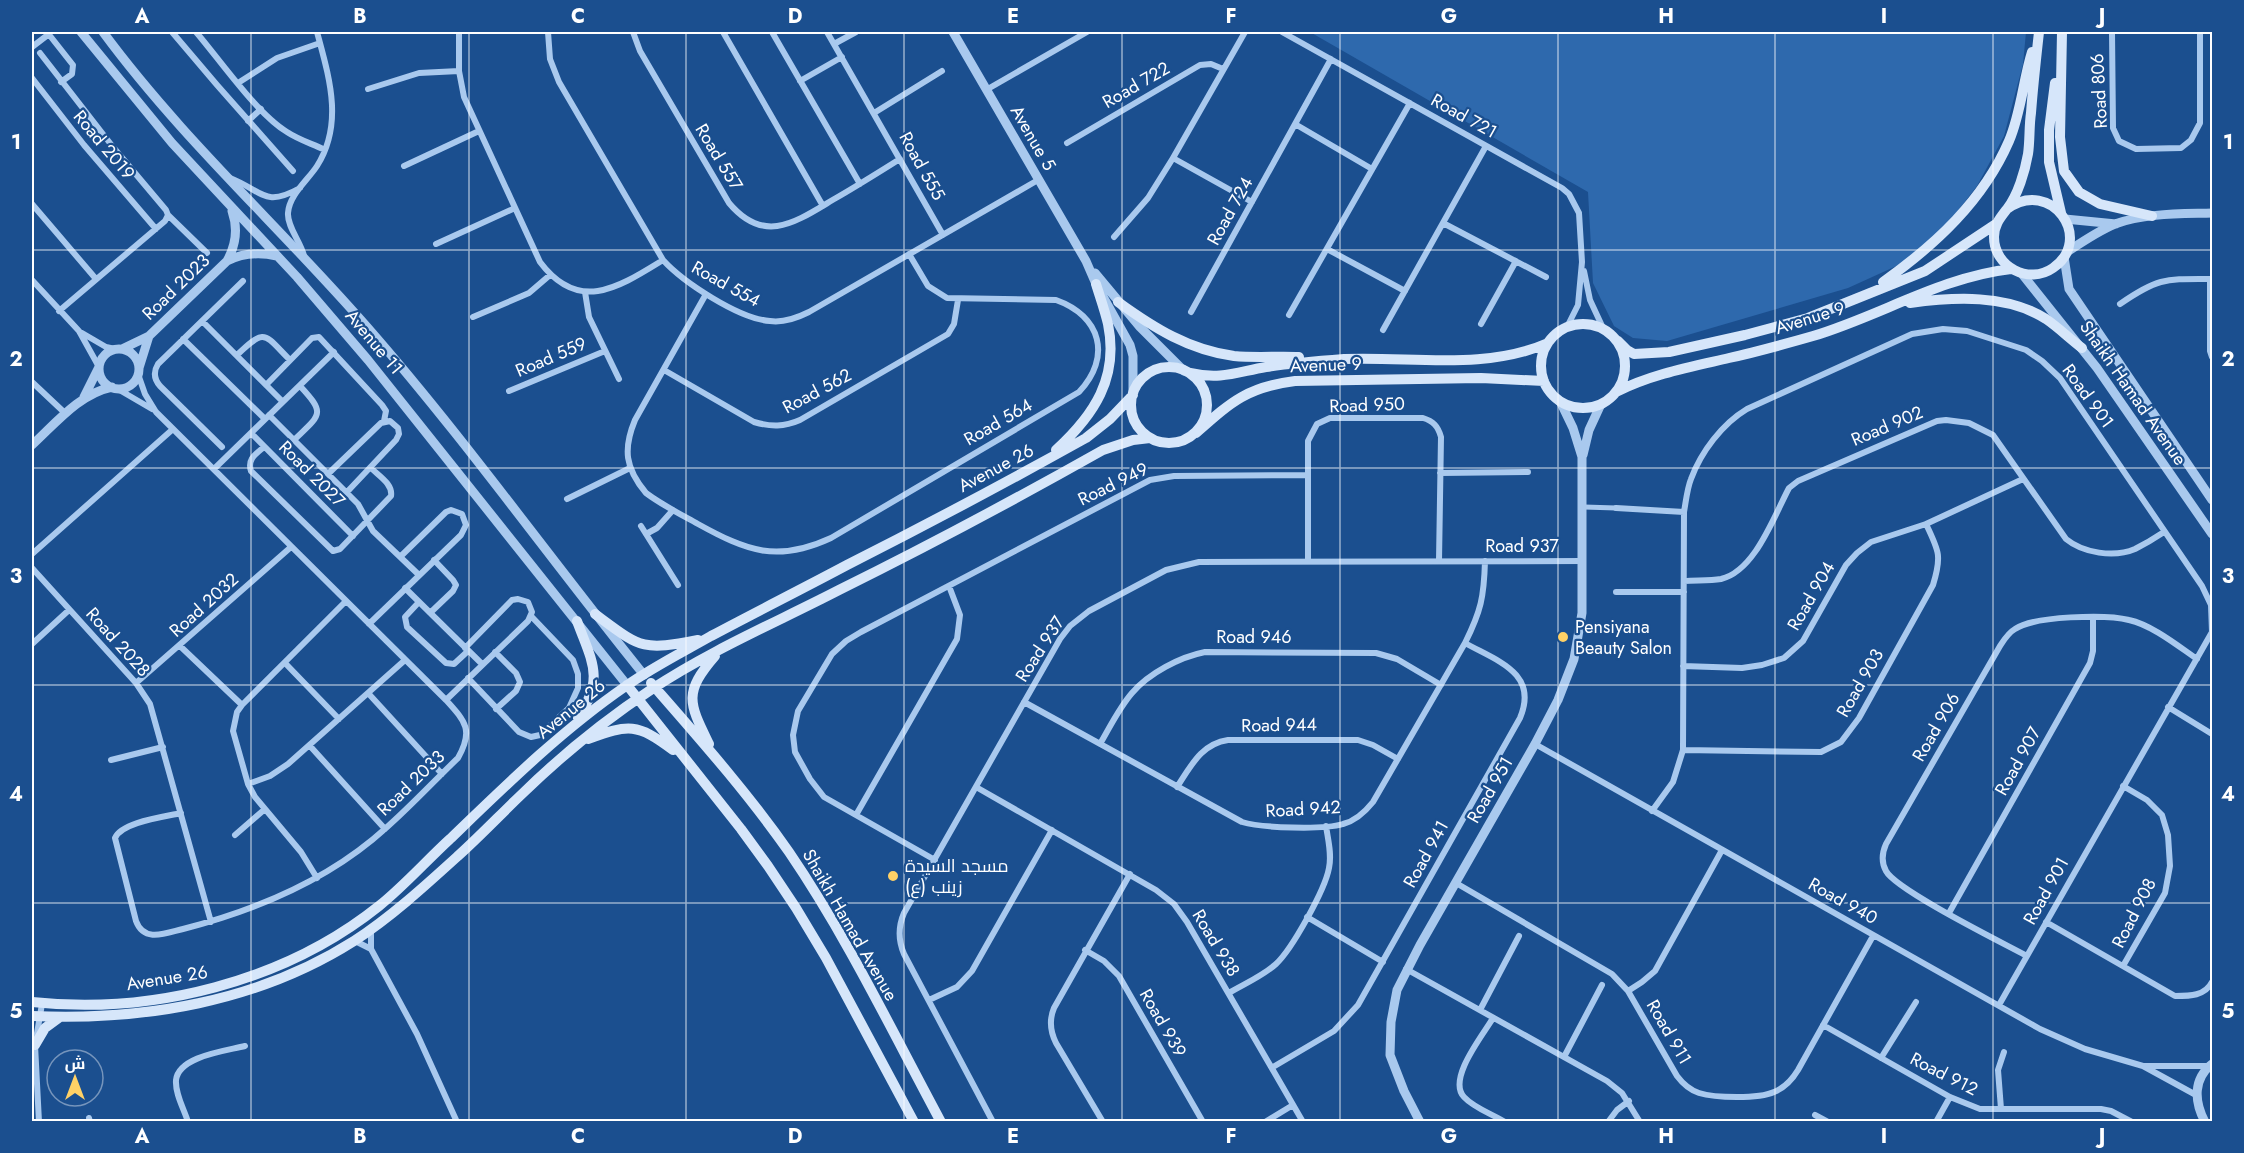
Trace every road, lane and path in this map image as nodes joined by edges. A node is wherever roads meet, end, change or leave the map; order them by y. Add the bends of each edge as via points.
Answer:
1 (81, 32) edge
2 (103, 32) edge
3 (172, 32) edge
4 (196, 32) edge
5 (318, 32) edge
6 (459, 32) edge
7 (548, 32) edge
8 (633, 32) edge
9 (723, 32) edge
10 (772, 32) edge
11 (827, 32) edge
12 (856, 32) edge
13 (953, 32) edge
14 (1086, 32) edge
15 (1245, 32) edge
16 (1282, 32) edge
17 (2038, 32) edge
18 (2061, 32) edge
19 (2112, 32) edge
20 (2200, 32) edge
21 (48, 33) edge
22 (320, 43) junction
23 (834, 44) junction
24 (32, 47) edge
25 (40, 53) dead end
26 (842, 57) junction
27 (1331, 59) junction
28 (1223, 69) junction
29 (459, 71) junction
30 (942, 71) dead end
31 (32, 78) edge
32 (800, 81) junction
33 (61, 82) junction
34 (238, 83) junction
35 (368, 89) dead end
36 (986, 90) junction
37 (1410, 103) junction
38 (261, 109) junction
39 (874, 113) junction
40 (248, 122) junction
41 (1295, 124) junction
42 (479, 131) junction
43 (1067, 143) dead end
44 (1486, 146) junction
45 (325, 150) junction
46 (1173, 158) junction
47 (900, 159) junction
48 (404, 166) dead end
49 (1372, 169) junction
50 (293, 171) dead end
51 (228, 178) junction
52 (1038, 180) junction
53 (860, 184) junction
54 (300, 188) junction
55 (1252, 202) junction
56 (32, 204) edge
57 (823, 206) junction
58 (231, 208) junction
59 (515, 208) junction
60 (2007, 209) junction
61 (2212, 213) edge
62 (2063, 216) junction
63 (2152, 216) junction
64 (166, 218) junction
65 (1443, 223) junction
66 (1996, 224) junction
67 (2116, 224) junction
68 (156, 228) junction
69 (943, 235) junction
70 (1114, 237) dead end
71 (436, 244) dead end
72 (1327, 249) junction
73 (207, 253) dead end
74 (909, 254) junction
75 (2065, 255) junction
76 (277, 256) junction
77 (304, 256) junction
78 (663, 260) junction
79 (227, 261) junction
80 (1086, 261) junction
81 (1516, 261) junction
82 (1582, 262) junction
83 (2011, 269) junction
84 (550, 274) junction
85 (2022, 274) junction
86 (1546, 277) dead end
87 (96, 279) junction
88 (2211, 279) edge
89 (32, 280) edge
90 (243, 281) dead end
91 (1096, 284) junction
92 (1405, 291) junction
93 (585, 292) junction
94 (1868, 293) junction
95 (706, 294) junction
96 (958, 300) junction
97 (1118, 302) junction
98 (1898, 304) junction
99 (2120, 304) dead end
100 (59, 311) junction
101 (1191, 312) dead end
102 (1289, 315) dead end
103 (473, 317) dead end
104 (202, 321) junction
105 (1481, 324) dead end
106 (1567, 327) junction
107 (1603, 328) junction
108 (1383, 330) dead end
109 (79, 331) junction
110 (149, 336) junction
111 (183, 339) junction
112 (1618, 341) junction
113 (1548, 343) junction
114 (2082, 348) junction
115 (119, 349) junction
116 (605, 351) junction
117 (334, 352) junction
118 (237, 355) junction
119 (2212, 357) edge
120 (1344, 359) junction
121 (290, 360) junction
122 (99, 367) junction
123 (664, 370) junction
124 (139, 371) junction
125 (1187, 372) junction
126 (618, 379) dead end
127 (1544, 381) junction
128 (32, 382) edge
129 (266, 385) junction
130 (300, 386) junction
131 (114, 388) junction
132 (509, 391) dead end
133 (1616, 392) junction
134 (1133, 394) junction
135 (82, 399) junction
136 (1560, 401) junction
137 (283, 402) junction
138 (1601, 404) junction
139 (156, 412) junction
140 (66, 414) junction
141 (267, 417) junction
142 (384, 421) junction
143 (173, 429) junction
144 (251, 433) junction
145 (1196, 433) junction
146 (1150, 438) junction
147 (294, 440) junction
148 (32, 445) edge
149 (222, 447) dead end
150 (264, 447) junction
151 (1582, 457) junction
152 (1043, 462) junction
153 (371, 468) junction
154 (630, 468) junction
155 (214, 469) junction
156 (1528, 472) dead end
157 (329, 473) junction
158 (1440, 473) junction
159 (1307, 475) junction
160 (2023, 479) junction
161 (347, 492) junction
162 (567, 499) dead end
163 (2212, 500) edge
164 (1584, 507) junction
165 (1616, 508) joint
166 (673, 510) junction
167 (1684, 512) junction
168 (367, 521) junction
169 (1926, 524) junction
170 (641, 526) dead end
171 (2164, 532) junction
172 (646, 534) junction
173 (2212, 534) edge
174 (353, 536) junction
175 (291, 547) junction
176 (32, 554) edge
177 (400, 556) junction
178 (434, 560) junction
179 (1308, 561) junction
180 (1439, 561) junction
181 (1485, 561) junction
182 (1582, 561) junction
183 (32, 567) edge
184 (419, 575) junction
185 (1684, 581) junction
186 (678, 585) dead end
187 (949, 586) junction
188 (405, 588) junction
189 (1616, 592) dead end
190 (1684, 592) junction
191 (346, 601) junction
192 (419, 602) junction
193 (69, 610) junction
194 (430, 613) junction
195 (595, 615) junction
196 (531, 616) junction
197 (2093, 617) junction
198 (577, 621) junction
199 (369, 624) junction
200 (708, 639) junction
201 (1465, 643) junction
202 (32, 644) edge
203 (180, 646) junction
204 (466, 649) junction
205 (721, 649) junction
206 (495, 652) junction
207 (2198, 659) junction
208 (405, 660) junction
209 (285, 663) junction
210 (482, 664) junction
211 (1683, 666) junction
212 (644, 675) junction
213 (468, 678) junction
214 (136, 683) junction
215 (627, 685) junction
216 (1440, 685) junction
217 (654, 687) junction
218 (368, 693) junction
219 (638, 699) junction
220 (446, 700) junction
221 (1024, 702) junction
222 (242, 705) junction
223 (2169, 707) junction
224 (496, 709) junction
225 (339, 719) junction
226 (572, 728) junction
227 (2212, 734) edge
228 (579, 742) junction
229 (1100, 744) junction
230 (1535, 744) junction
231 (310, 746) junction
232 (163, 747) junction
233 (1683, 750) junction
234 (716, 758) junction
235 (686, 759) junction
236 (1398, 759) junction
237 (111, 760) dead end
238 (442, 774) junction
239 (248, 784) junction
240 (2123, 786) junction
241 (976, 787) junction
242 (1177, 788) junction
243 (265, 809) junction
244 (1652, 811) junction
245 (181, 813) junction
246 (856, 815) junction
247 (1326, 826) junction
248 (386, 829) junction
249 (1052, 830) junction
250 (235, 835) dead end
251 (1722, 850) junction
252 (934, 860) junction
253 (1130, 874) junction
254 (317, 878) junction
255 (1456, 883) junction
256 (1949, 914) junction
257 (1307, 917) junction
258 (211, 922) junction
259 (2046, 922) junction
260 (371, 929) junction
261 (1519, 936) dead end
262 (1873, 936) junction
263 (355, 941) junction
264 (370, 949) junction
265 (1085, 950) junction
266 (2027, 956) junction
267 (1383, 962) junction
268 (2123, 966) junction
269 (1406, 969) junction
270 (2212, 982) edge
271 (1602, 985) dead end
272 (1628, 991) junction
273 (1229, 993) junction
274 (929, 1000) junction
275 (1916, 1002) dead end
276 (37, 1003) edge
277 (1999, 1005) junction
278 (1480, 1010) junction
279 (36, 1016) edge
280 (61, 1017) junction
281 (1493, 1018) junction
282 (1823, 1025) junction
283 (32, 1032) edge
284 (33, 1042) edge
285 (245, 1046) dead end
286 (2004, 1052) dead end
287 (1564, 1057) junction
288 (1881, 1058) junction
289 (2211, 1065) edge
290 (2143, 1066) junction
291 (1273, 1067) junction
292 (2196, 1095) junction
293 (1950, 1096) junction
294 (1629, 1101) junction
295 (34, 1104) edge
296 (1293, 1105) junction
297 (2001, 1109) junction
298 (1815, 1115) dead end
299 (1824, 1121) edge
300 (39, 1122) edge
301 (189, 1122) edge
302 (457, 1122) edge
303 (914, 1122) edge
304 (941, 1122) edge
305 (993, 1122) edge
306 (1103, 1122) edge
307 (1203, 1122) edge
308 (1265, 1122) edge
309 (1303, 1122) edge
310 (1420, 1122) edge
311 (1505, 1122) edge
312 (1608, 1122) edge
313 (1640, 1122) edge
314 (1936, 1122) edge
315 (2132, 1122) edge
316 (2205, 1122) edge

1 - 58 street, Avenue 11
2 - 51 street, Avenue 11 via 184,133
3 - 40 street
4 - 34 street
5 - 22 street
6 - 29 street
7 - 78 street, Road 554 via 550,59 559,82
8 - 57 street, Road 557 via 640,51 736,211 755,223 777,227 799,221
9 - 57 street
10 - 32 street
11 - 23 street, Road 555
12 - 23 street
13 - 36 street, Avenue 5
14 - 36 street
15 - 28 street
16 - 27 street, Road 721
17 - 60 main road via 2028,154
17 - 94 main road via 2010,140 1994,171 1947,232
18 - 62 main road via 2049,162
18 - 63 main road via 2060,137 2064,171 2079,192 2100,204
19 - 20 street, Road 806 via 2113,128 2119,141 2136,149 2181,148 2191,140 2200,123
21 - 24 street
21 - 33 street via 74,66 72,74
22 - 34 street via 277,58
22 - 45 street via 333,105
23 - 26 street, Road 555
25 - 33 street
26 - 32 street
26 - 39 street, Road 555
27 - 37 street, Road 721
27 - 41 street, Road 724
28 - 43 street, Road 722 via 1200,65
28 - 46 street
29 - 35 street via 419,74
29 - 42 street via 464,97
30 - 39 street
31 - 68 street, Road 2019
32 - 53 street
33 - 64 street via 166,210
34 - 38 street
36 - 52 street, Avenue 5
37 - 44 street, Road 721
37 - 49 street
38 - 40 street
38 - 45 street via 286,132
39 - 47 street, Road 555
40 - 50 street
41 - 49 street
41 - 55 street, Road 724
42 - 48 street
42 - 59 street
44 - 65 street
44 - 82 street, Road 721 via 1569,194 1579,213
45 - 54 street
46 - 55 street
46 - 70 street via 1140,208
47 - 53 street, Road 557
47 - 69 street, Road 555
49 - 72 street
51 - 54 street via 272,198
51 - 77 street, Avenue 11
52 - 69 street, Road 554
52 - 80 street, Avenue 5
53 - 57 street, Road 557
54 - 77 street via 288,215
55 - 101 street, Road 724
56 - 87 street
58 - 76 street, Avenue 11
58 - 79 street, Road 2023 via 236,233
59 - 71 street
59 - 84 street via 540,262
60 - 62 main road via 2018,202 2037,200 2050,204
60 - 66 main road
61 - 63 street
62 - 67 street
62 - 75 main road via 2069,232
63 - 67 street
64 - 68 street
64 - 73 street
65 - 81 street
65 - 92 street
66 - 83 main road via 1996,250
66 - 94 main road, Avenue 9 via 1925,271
67 - 75 street
68 - 87 street
69 - 74 street, Road 554
72 - 92 street
72 - 102 street
74 - 95 street, Road 554 via 809,312 784,321 757,319
74 - 96 street, Road 564 via 928,286
75 - 85 main road via 2043,273
75 - 163 street, Shaikh Hamad Avenue via 2069,289
76 - 79 street, Road 2023 via 248,254
76 - 198 street, Avenue 11 via 369,360
77 - 195 street, Avenue 11 via 462,440
78 - 93 street via 618,286
78 - 95 street, Road 554
79 - 110 street, Road 2023
80 - 91 street, Avenue 5
80 - 97 street, Avenue 5
81 - 86 street
81 - 105 street
82 - 106 street, Road 721 via 1578,305
82 - 107 street, Road 721 via 1590,300
83 - 85 main road
83 - 98 main road, Avenue 9 via 1973,275
84 - 93 street via 569,288
84 - 103 street via 530,293
85 - 114 street, Shaikh Hamad Avenue
87 - 100 street
88 - 99 street via 2156,282
88 - 119 street
89 - 100 street
90 - 104 street
91 - 134 street, Avenue 5 via 1130,345
91 - 152 main road via 1108,325 1107,381 1090,414
92 - 108 street
93 - 116 street, Road 559 via 586,309
94 - 112 main road, Avenue 9 via 1808,318 1669,352 1634,354
95 - 123 street, Road 564
96 - 123 street, Road 562 via 948,334 789,425 765,426 754,422
96 - 166 street, Road 564 via 1038,299 1070,305 1092,325 1097,339 1098,361 1090,381 1080,392 815,546 780,552 746,548
97 - 120 main road via 1170,337 1210,351 1234,356
97 - 125 street, Avenue 5
98 - 114 main road via 1950,298 1995,301 2045,318
98 - 133 main road, Avenue 9 via 1815,336 1650,376
100 - 109 street
104 - 111 street
104 - 118 street
106 - 107 main road via 1585,324
106 - 113 main road
107 - 112 main road
109 - 115 street via 96,342
109 - 122 street
110 - 115 street, Road 2023
110 - 124 street, Road 2023
111 - 141 street
111 - 149 street via 158,364 155,380
112 - 133 main road via 1626,362
113 - 120 main road, Avenue 9 via 1498,358
113 - 127 main road via 1541,362
114 - 173 street, Shaikh Hamad Avenue
115 - 122 street via 106,354
115 - 124 street via 134,356
116 - 126 street, Road 559
116 - 132 street, Road 559
117 - 121 street via 321,338 314,337
117 - 130 street
117 - 142 street via 384,408
118 - 121 street via 254,338 263,337
118 - 129 street
120 - 125 main road, Avenue 9 via 1272,366 1227,376
121 - 129 street
122 - 131 street via 102,379
122 - 135 street
123 - 154 street, Road 564 via 629,435
124 - 131 street via 130,385
124 - 139 street, Road 2033 via 145,394
125 - 134 main road via 1173,368 1154,371
125 - 145 main road via 1198,381 1207,402 1203,424
127 - 136 main road
127 - 145 main road, Avenue 9 via 1481,378 1274,384 1234,399
128 - 140 street
129 - 137 street
130 - 137 street
130 - 147 street, Road 2027 via 315,403 317,413
131 - 135 street via 101,389
131 - 139 street, Road 2033
133 - 138 main road
134 - 146 main road via 1131,405 1136,424
134 - 152 main road, Avenue 26 via 1098,429
135 - 140 street
136 - 138 main road via 1580,408
136 - 151 street, Road 951
137 - 141 street
138 - 151 street, Road 951
139 - 143 street, Road 2033
140 - 148 street
141 - 144 street
141 - 147 street
142 - 153 street, Road 2027 via 396,425 398,437
142 - 157 street, Road 2027
143 - 155 street, Road 2033
143 - 176 street
144 - 150 street, Road 2027
144 - 155 street
145 - 146 main road via 1169,443
146 - 205 main road, Avenue 26 via 1103,450
147 - 157 street
150 - 174 street, Road 2027
150 - 174 street via 251,459 251,471 330,550 340,549
151 - 164 street, Road 951
152 - 200 main road, Avenue 26
153 - 161 street, Road 2027
153 - 168 street via 390,485 392,493
154 - 162 street
154 - 166 street, Road 564 via 646,493
155 - 175 street, Road 2033
156 - 158 street
157 - 161 street
158 - 159 street, Road 950 via 1441,437 1431,420 1330,418 1317,424 1310,434
158 - 180 street, Road 950
159 - 179 street, Road 950
159 - 187 street, Road 949 via 1174,476 1150,480
160 - 169 street, Road 904
160 - 171 street, Road 902 via 2075,546 2113,553 2132,550
160 - 185 street, Road 902 via 1993,435 1969,423 1937,421 1798,481 1789,488 1755,554 1742,568 1722,579
161 - 168 street
164 - 165 street
164 - 182 street, Road 951
165 - 167 street
166 - 172 street
167 - 171 street, Road 901 via 1691,480 1702,458 1738,415 1912,334 1943,329 1967,331 2007,343 2042,361 2060,378
167 - 185 street, Road 901
168 - 174 street
168 - 177 street
169 - 211 street, Road 904 via 1871,542 1857,553 1846,565 1803,641 1784,658 1742,668
169 - 233 street, Road 903 via 1938,550 1939,566 1933,585 1859,718 1841,742 1821,752
170 - 172 street
171 - 207 street, Road 901 via 2211,605 2212,632
172 - 186 street
175 - 191 street, Road 2033
175 - 203 street, Road 2032
177 - 178 street via 441,515 457,511 465,519 464,530
177 - 184 street
178 - 184 street
178 - 194 street via 453,580 455,588
179 - 180 street, Road 937
179 - 221 street, Road 937 via 1199,562 1158,574 1089,611 1070,626
180 - 181 street, Road 937
181 - 182 street, Road 937
181 - 201 street, Road 942 via 1482,602
182 - 230 street, Road 951 via 1582,613 1574,659
183 - 193 street, Road 2028
184 - 188 street
185 - 190 street, Road 901
187 - 246 street via 960,615 957,639
187 - 246 street, Road 949 via 846,641 826,661 798,711 793,743 810,780 825,797
188 - 192 street
188 - 199 street
189 - 190 street
190 - 211 street, Road 901
191 - 199 street, Road 2033
191 - 209 street
192 - 194 street
192 - 204 street via 405,617 407,627 446,663 454,664
193 - 202 street
193 - 214 street, Road 2028
194 - 204 street
195 - 200 main road via 629,639 651,647
195 - 212 street, Avenue 11
196 - 204 street via 528,602 513,600
196 - 206 street
196 - 224 street via 573,660 578,681 576,695 568,708 536,737 522,735
197 - 207 street, Road 906 via 2131,620
197 - 256 street, Road 907 via 2090,663
197 - 256 street, Road 906 via 2029,622 2008,634 1886,844 1882,853 1886,872
198 - 215 street, Avenue 11
198 - 226 main road via 593,666 594,683 589,702
199 - 208 street, Road 2033
200 - 212 main road, Avenue 26
201 - 216 street, Road 942
201 - 267 street, Road 941 via 1513,670 1524,688 1524,709
203 - 214 street, Road 2032
203 - 222 street
204 - 210 street
205 - 217 main road, Avenue 26
205 - 234 main road via 696,680 693,694 696,717
206 - 210 street
206 - 224 street via 520,682
207 - 223 street, Road 901
208 - 218 street
208 - 220 street, Road 2033
209 - 222 street
209 - 225 street
210 - 213 street
211 - 233 street, Road 901
212 - 215 main road, Avenue 26
212 - 217 main road, Shaikh Hamad Avenue
213 - 220 street
213 - 224 street
214 - 232 street, Road 2028 via 150,704
215 - 219 main road, Shaikh Hamad Avenue
215 - 226 main road, Avenue 26
216 - 229 street, Road 946 via 1397,659 1376,653 1205,652 1181,659 1137,687
216 - 236 street, Road 942
217 - 219 main road, Avenue 26
217 - 234 main road, Shaikh Hamad Avenue
218 - 225 street
218 - 238 street
219 - 228 main road, Avenue 26
219 - 235 main road, Shaikh Hamad Avenue
220 - 238 street, Road 2033 via 462,718 467,735 458,758
221 - 229 street, Road 942
221 - 241 street, Road 937
222 - 239 street via 233,731
223 - 227 street
223 - 240 street, Road 901
225 - 231 street
226 - 276 main road, Avenue 26 via 509,782 380,906 302,955 226,985 167,998 104,1004
228 - 235 main road via 614,729 635,728 651,734
228 - 260 main road, Avenue 26 via 460,854
229 - 242 street, Road 942
230 - 244 street, Road 940
230 - 255 street, Road 951
231 - 239 street via 279,770
231 - 248 street
232 - 237 street
232 - 245 street, Road 2028
233 - 244 street, Road 901 via 1673,782
234 - 304 main road, Shaikh Hamad Avenue via 773,830 826,909
235 - 303 main road, Shaikh Hamad Avenue via 796,908
236 - 242 street, Road 944 via 1373,745 1349,739 1228,740 1202,751
236 - 247 street, Road 942 via 1368,808 1348,822
238 - 248 street, Road 2033
239 - 243 street
240 - 259 street, Road 901
240 - 268 street, Road 908 via 2147,800 2162,815 2170,866 2165,893
241 - 249 street, Road 938
241 - 252 street, Road 937
242 - 247 street, Road 942 via 1242,822 1260,826
243 - 250 street
243 - 254 street via 297,846
244 - 251 street, Road 940
245 - 258 street, Road 2028
245 - 258 street, Road 2033 via 117,833 115,844 136,921 142,931 153,936
246 - 252 street, Road 949
247 - 257 street via 1329,868
248 - 254 street, Road 2033
249 - 253 street, Road 938
249 - 274 street via 972,971 957,987
251 - 262 street, Road 940
251 - 272 street via 1655,971
252 - 274 street, Road 937 via 904,913 899,931 902,949
253 - 265 street
253 - 273 street, Road 938 via 1166,896 1181,913
254 - 258 street, Road 2033 via 254,908
255 - 269 street, Road 951
255 - 272 street, Road 911 via 1606,969
256 - 266 street, Road 906
257 - 267 street
257 - 273 street via 1277,963
259 - 266 street, Road 901
259 - 268 street
260 - 263 main road, Avenue 26
260 - 264 street
261 - 278 street
262 - 277 street, Road 940
262 - 282 street, Road 911
263 - 264 street
263 - 280 main road, Avenue 26 via 302,969 208,1001 115,1016
264 - 302 street via 417,1034
265 - 306 street via 1054,1008 1050,1025
265 - 307 street, Road 939 via 1119,976
266 - 277 street, Road 901
267 - 291 street, Road 941 via 1343,1023
268 - 270 street via 2175,996 2199,994
269 - 278 street
269 - 310 street, Road 951 via 1390,1022 1390,1055
271 - 287 street
272 - 282 street, Road 911 via 1677,1076 1687,1086 1707,1094 1758,1096 1781,1088 1793,1077
273 - 291 street, Road 938
274 - 305 street, Road 937
275 - 288 street
276 - 279 street
277 - 290 street, Road 940 via 2085,1049
278 - 281 street
279 - 280 main road, Avenue 26
279 - 284 street
280 - 284 main road
281 - 287 street
281 - 311 street via 1461,1072 1459,1086 1466,1099
282 - 288 street, Road 912
283 - 284 street
284 - 295 street
285 - 301 street via 192,1061 178,1072 177,1092
286 - 297 street via 1998,1070
287 - 294 street via 1615,1086
288 - 293 street, Road 912
289 - 290 street, Road 940
289 - 292 street via 2202,1075
290 - 292 street, Road 940
291 - 296 street, Road 938
292 - 316 street
293 - 297 street, Road 912 via 1980,1109
293 - 314 street
294 - 312 street
294 - 313 street
295 - 300 street
296 - 308 street
296 - 309 street, Road 938
297 - 315 street, Road 912 via 2101,1109
298 - 299 street

